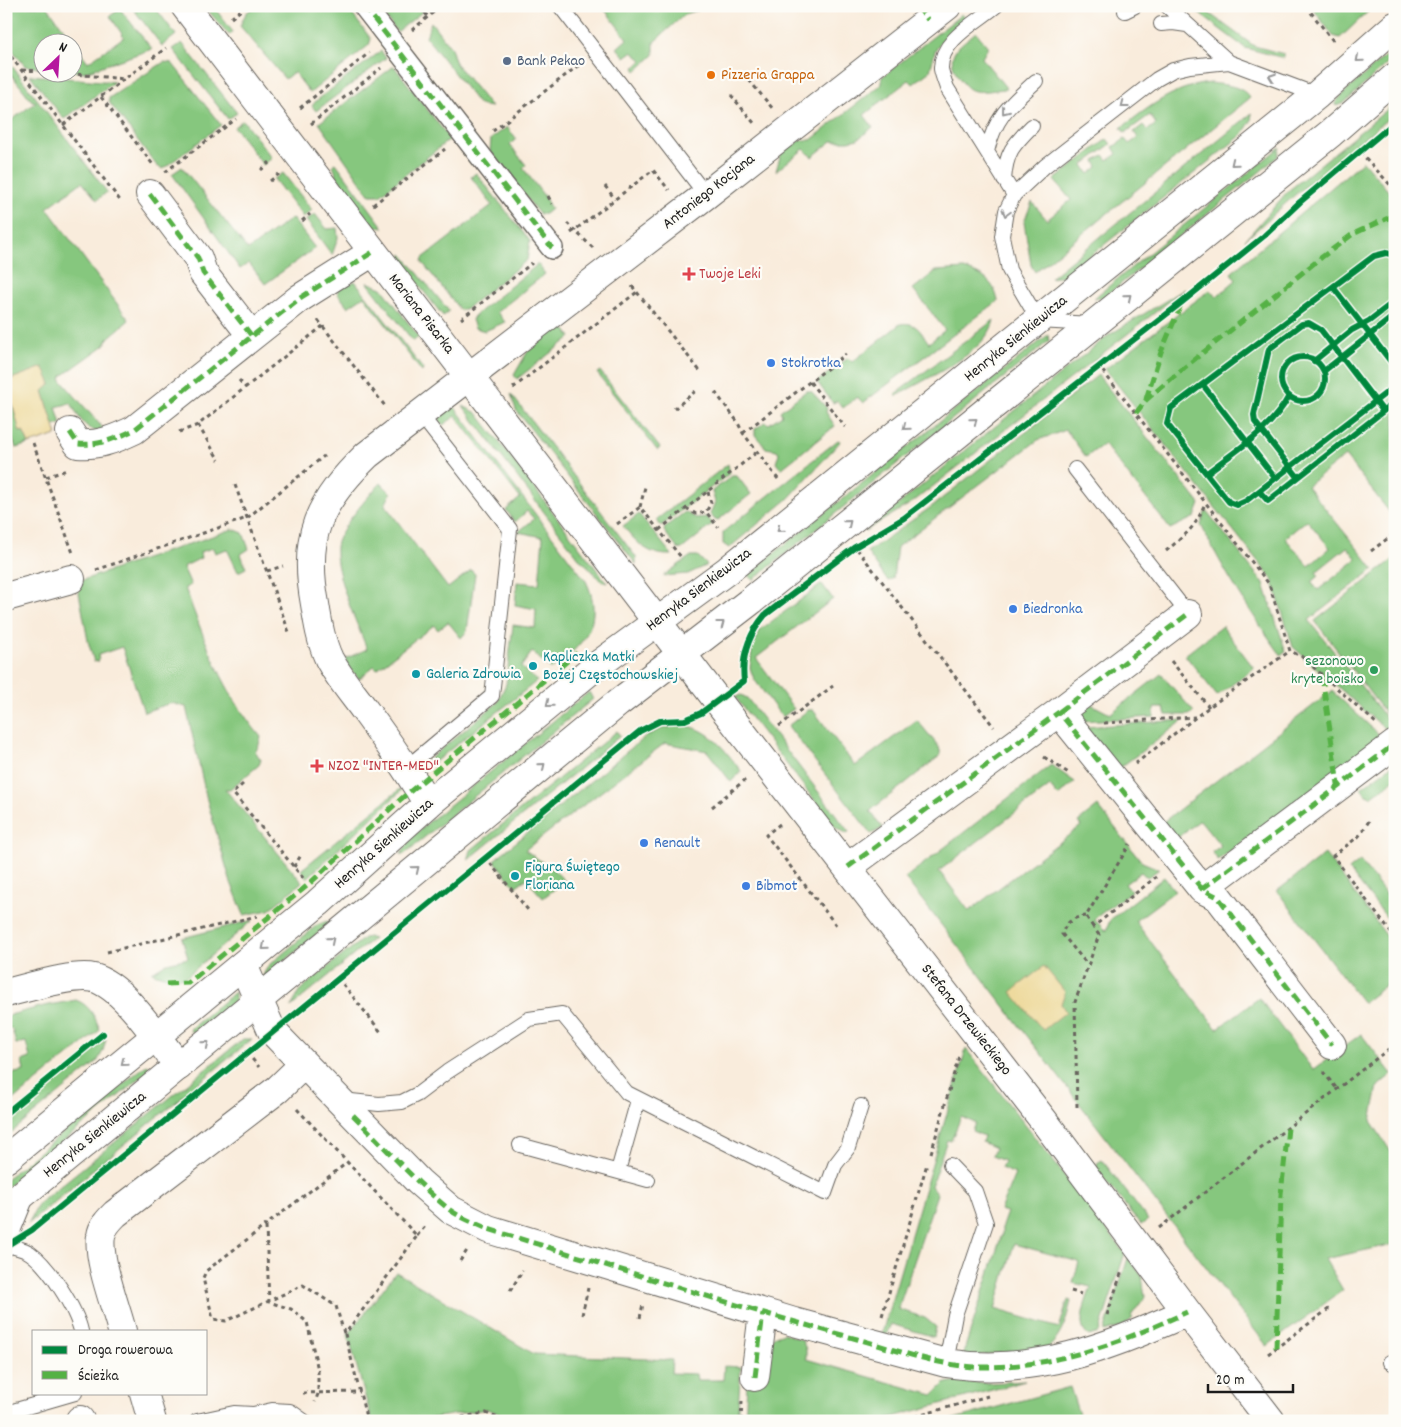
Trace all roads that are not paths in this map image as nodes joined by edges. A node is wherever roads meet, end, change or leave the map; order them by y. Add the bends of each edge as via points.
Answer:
1 (185, 6) edge
2 (364, 6) edge
3 (560, 6) edge
4 (996, 6) edge
5 (1167, 6) edge
6 (931, 11) edge
7 (1161, 24) dead end
8 (1188, 25) junction
9 (1395, 26) edge
10 (1228, 62) junction
11 (1395, 77) edge
12 (1036, 80) dead end
13 (1317, 95) junction
14 (1032, 126) dead end
15 (987, 151) junction
16 (1004, 180) junction
17 (147, 190) road end
18 (706, 195) junction
19 (1014, 195) junction
20 (552, 248) road end
21 (373, 252) junction
22 (1039, 321) junction
23 (1095, 324) junction
24 (251, 335) junction
25 (470, 377) junction
26 (420, 414) junction
27 (70, 432) dead end
28 (1075, 469) dead end
29 (77, 577) road end
30 (6, 597) edge
31 (1188, 614) joint
32 (658, 621) junction
33 (682, 654) junction
34 (1064, 719) junction
35 (1389, 737) edge
36 (406, 768) junction
37 (428, 804) junction
38 (848, 867) junction
39 (355, 870) junction
40 (1202, 889) junction
41 (378, 900) junction
42 (243, 965) junction
43 (6, 993) edge
44 (259, 1001) junction
45 (155, 1037) junction
46 (1332, 1045) dead end
47 (304, 1064) junction
48 (179, 1066) junction
49 (341, 1100) junction
50 (638, 1100) junction
51 (861, 1106) dead end
52 (520, 1145) dead end
53 (6, 1159) edge
54 (950, 1165) dead end
55 (618, 1171) junction
56 (648, 1180) dead end
57 (31, 1187) junction
58 (6, 1208) edge
59 (7, 1247) edge
60 (1187, 1312) junction
61 (763, 1313) junction
62 (81, 1330) edge
63 (122, 1330) edge
64 (946, 1363) junction
65 (755, 1377) dead end
66 (72, 1394) edge
67 (144, 1394) edge
68 (6, 1413) edge
69 (304, 1420) edge
70 (152, 1421) edge
71 (197, 1421) edge
72 (1271, 1421) edge

1 - 21 street, Mariana Pisarka
2 - 20 street
3 - 18 lane
4 - 15 lane via 954,39 946,49 941,70 947,88
5 - 8 lane
6 - 18 street, Antoniego Kocjana
7 - 8 lane
8 - 10 lane
9 -> 13 street, Henryka Sienkiewicza
13 -> 10 lane
10 -> 19 lane via 1173,70 1157,79 1045,166
23 -> 11 street, Henryka Sienkiewicza via 1331,133
12 -> 15 lane via 1006,109 993,128
13 -> 22 street, Henryka Sienkiewicza
14 - 16 lane via 1013,145 1006,160
15 - 16 lane
16 - 19 lane
17 - 24 street via 198,258 203,273
18 - 25 street, Antoniego Kocjana
19 -> 22 lane via 1006,211 1002,236 1009,270
21 - 24 street via 300,298
21 - 25 street, Mariana Pisarka
22 - 23 lane
22 -> 32 street, Henryka Sienkiewicza via 728,570
33 -> 23 street, Henryka Sienkiewicza
24 - 27 street via 134,430 93,446 78,444
25 - 26 street, Antoniego Kocjana
25 - 32 street, Mariana Pisarka
26 - 36 street, Antoniego Kocjana via 367,455 343,479 312,537 310,558 310,576 321,636 330,659
26 - 36 lane via 510,529 492,696
28 - 31 lane
29 - 30 street
31 - 34 street
32 - 33 street, Stefana Drzewieckiego
32 -> 37 street, Henryka Sienkiewicza via 591,670
33 - 38 street, Stefana Drzewieckiego
41 -> 33 street, Henryka Sienkiewicza
34 - 38 street via 1011,749
34 - 40 street
35 - 40 street
36 - 37 street, Antoniego Kocjana
37 - 39 street, Henryka Sienkiewicza
38 - 60 street, Stefana Drzewieckiego
39 - 41 street
39 -> 42 street, Henryka Sienkiewicza
40 - 46 street via 1218,897
44 -> 41 street, Henryka Sienkiewicza
42 - 44 street
42 - 45 street, Henryka Sienkiewicza
43 - 45 street via 66,979 94,978 120,994
44 - 47 street via 272,1030
48 -> 44 street, Henryka Sienkiewicza
45 - 48 street
45 -> 53 street, Henryka Sienkiewicza
47 - 49 street
47 - 63 street via 278,1089 105,1224 100,1237 102,1256
48 - 57 street, Henryka Sienkiewicza
49 - 50 lane via 379,1104 402,1102 529,1019 562,1014 627,1093
49 - 61 street via 419,1182 467,1220
50 - 51 lane via 825,1193 835,1165 848,1148
50 - 55 lane
52 - 55 lane
54 - 64 lane via 975,1191 986,1223 955,1315
55 - 56 lane
57 - 58 street, Henryka Sienkiewicza
57 - 59 lane
59 - 62 lane via 29,1252 54,1279
60 - 64 street via 1096,1350 1024,1365 983,1367
60 - 72 street, Stefana Drzewieckiego
61 - 64 street
61 - 65 street
66 - 68 lane
67 - 70 street
69 - 71 lane via 290,1412 272,1410 234,1413

